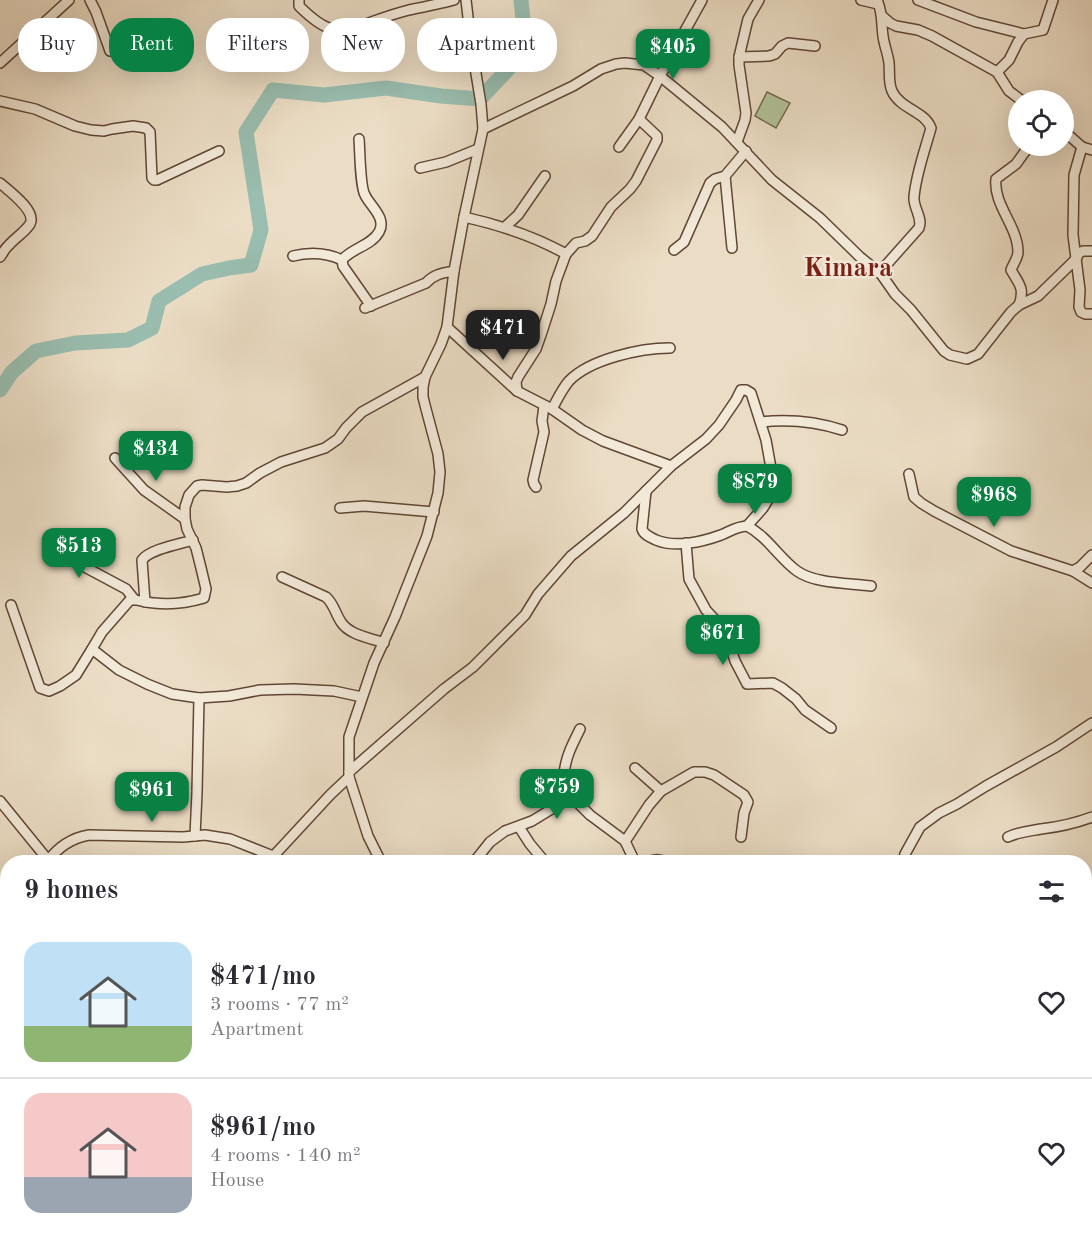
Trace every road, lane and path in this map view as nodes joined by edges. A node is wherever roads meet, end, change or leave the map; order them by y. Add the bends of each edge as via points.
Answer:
1 (69, 0) edge
2 (90, 0) edge
3 (299, 0) edge
4 (454, 0) edge
5 (466, 0) edge
6 (702, 0) edge
7 (759, 0) edge
8 (861, 0) edge
9 (918, 0) edge
10 (1053, 0) edge
11 (878, 2) edge
12 (882, 16) junction
13 (1024, 33) junction
14 (815, 46) dead end
15 (109, 48) edge
16 (739, 57) junction
17 (0, 63) edge
18 (997, 72) junction
19 (660, 76) junction
20 (1008, 90) edge
21 (0, 101) edge
22 (639, 119) junction
23 (483, 129) junction
24 (359, 139) dead end
25 (1074, 140) edge
26 (737, 142) junction
27 (619, 147) dead end
28 (1082, 147) junction
29 (478, 149) junction
30 (1092, 150) edge
31 (219, 151) dead end
32 (746, 151) junction
33 (1022, 156) edge
34 (420, 168) dead end
35 (545, 176) dead end
36 (725, 176) junction
37 (0, 183) edge
38 (464, 217) junction
39 (505, 227) junction
40 (732, 248) dead end
41 (674, 250) dead end
42 (1092, 251) edge
43 (566, 254) junction
44 (293, 256) dead end
45 (0, 257) edge
46 (1076, 259) junction
47 (342, 260) junction
48 (454, 271) junction
49 (879, 273) junction
50 (1019, 304) junction
51 (1092, 315) edge
52 (447, 327) junction
53 (670, 348) dead end
54 (425, 377) junction
55 (517, 391) junction
56 (548, 408) junction
57 (761, 422) junction
58 (842, 429) dead end
59 (115, 458) dead end
60 (671, 466) junction
61 (909, 474) dead end
62 (536, 487) dead end
63 (646, 491) junction
64 (340, 508) dead end
65 (434, 512) junction
66 (185, 519) junction
67 (747, 526) junction
68 (193, 540) junction
69 (62, 541) dead end
70 (686, 543) junction
71 (1092, 555) edge
72 (1073, 571) junction
73 (282, 576) dead end
74 (1092, 583) edge
75 (871, 586) dead end
76 (134, 599) junction
77 (145, 602) junction
78 (11, 605) dead end
79 (384, 643) junction
80 (92, 649) junction
81 (199, 698) junction
82 (362, 698) junction
83 (1092, 723) edge
84 (831, 728) dead end
85 (580, 729) dead end
86 (635, 768) dead end
87 (349, 775) junction
88 (661, 791) junction
89 (568, 799) junction
90 (0, 801) edge
91 (1092, 817) edge
92 (519, 827) junction
93 (195, 836) junction
94 (741, 837) dead end
95 (1008, 837) dead end
96 (625, 841) junction
97 (43, 855) edge
98 (54, 855) edge
99 (262, 855) edge
100 (274, 855) edge
101 (378, 855) edge
102 (480, 855) edge
103 (539, 855) edge
104 (632, 855) edge
105 (905, 855) edge

1 - 17 street
2 - 15 street
3 - 4 street via 299,6 325,27 341,29
5 - 23 street
6 - 19 street
7 - 16 street via 748,19
8 - 11 street
9 - 13 street via 976,22
10 - 13 street via 1043,30
11 - 12 street
12 - 18 street via 896,26 932,36
12 - 49 street via 892,91 901,103 925,118 931,128 914,198 919,228
13 - 18 street via 1009,60
14 - 16 street via 788,43 770,56
16 - 26 street via 746,113
18 - 20 street
19 - 22 street
19 - 23 street via 644,65 616,64
19 - 26 street
21 - 31 street via 35,109 91,130 146,128 150,132 154,180
22 - 27 street
22 - 43 street via 657,140 636,181 611,207 592,236 576,243
23 - 29 street
24 - 47 street via 363,192 379,214 381,224 370,242
25 - 28 street
26 - 32 street
28 - 30 street
28 - 46 street via 1074,176
29 - 34 street
29 - 38 street
32 - 36 street
32 - 49 street via 772,180
33 - 50 street via 996,179 995,188 1018,252 1011,270 1022,289
35 - 39 street
36 - 40 street
36 - 41 street via 710,183 684,242
37 - 45 street via 32,218
38 - 39 street
38 - 48 street
39 - 43 street
42 - 46 street via 1083,251
43 - 55 street via 542,335 518,377
44 - 47 street via 320,254
46 - 50 street via 1038,296
46 - 51 street via 1079,307 1081,312
47 - 48 street via 368,307 426,283 437,274
48 - 52 street
49 - 50 street via 944,351 967,359 978,354
52 - 54 street
52 - 55 street
53 - 56 street via 640,350 589,367 568,382
54 - 65 street via 423,397 440,472
54 - 66 street via 362,412 325,448 281,462 237,486 197,486 189,495
55 - 56 street
56 - 60 street via 603,441
56 - 62 street via 542,421 544,432 533,480
57 - 58 street via 798,421
57 - 60 street via 751,393 741,390 719,425
57 - 67 street via 774,484 763,508
59 - 66 street via 144,490
60 - 63 street
61 - 72 street via 914,497 934,511 1011,551
63 - 70 street via 643,533 670,544
63 - 87 street via 562,565 525,615 473,667
64 - 65 street via 364,506
65 - 79 street
66 - 68 street
67 - 70 street
67 - 75 street via 803,574
68 - 77 street via 144,557
68 - 77 street via 206,589 204,598 177,604
69 - 76 street via 68,558 126,589
70 - 84 street via 690,579 706,610 727,636 747,684 773,683
71 - 72 street
72 - 74 street
73 - 79 street via 331,601 346,628
76 - 77 street
76 - 80 street via 102,632
78 - 80 street via 40,688 49,691 75,675
79 - 82 street
80 - 81 street via 119,670 147,684 172,694
81 - 82 street via 294,689 334,691
81 - 93 street
82 - 87 street via 349,737
83 - 105 street via 939,813 920,827
85 - 89 street via 566,761
86 - 88 street
87 - 100 street
87 - 101 street
88 - 94 street via 694,772 714,775 748,802
88 - 96 street
89 - 92 street
89 - 96 street
90 - 97 street
91 - 95 street
92 - 102 street via 505,831
92 - 103 street
93 - 98 street via 89,835 76,837
93 - 99 street via 230,839
96 - 104 street

